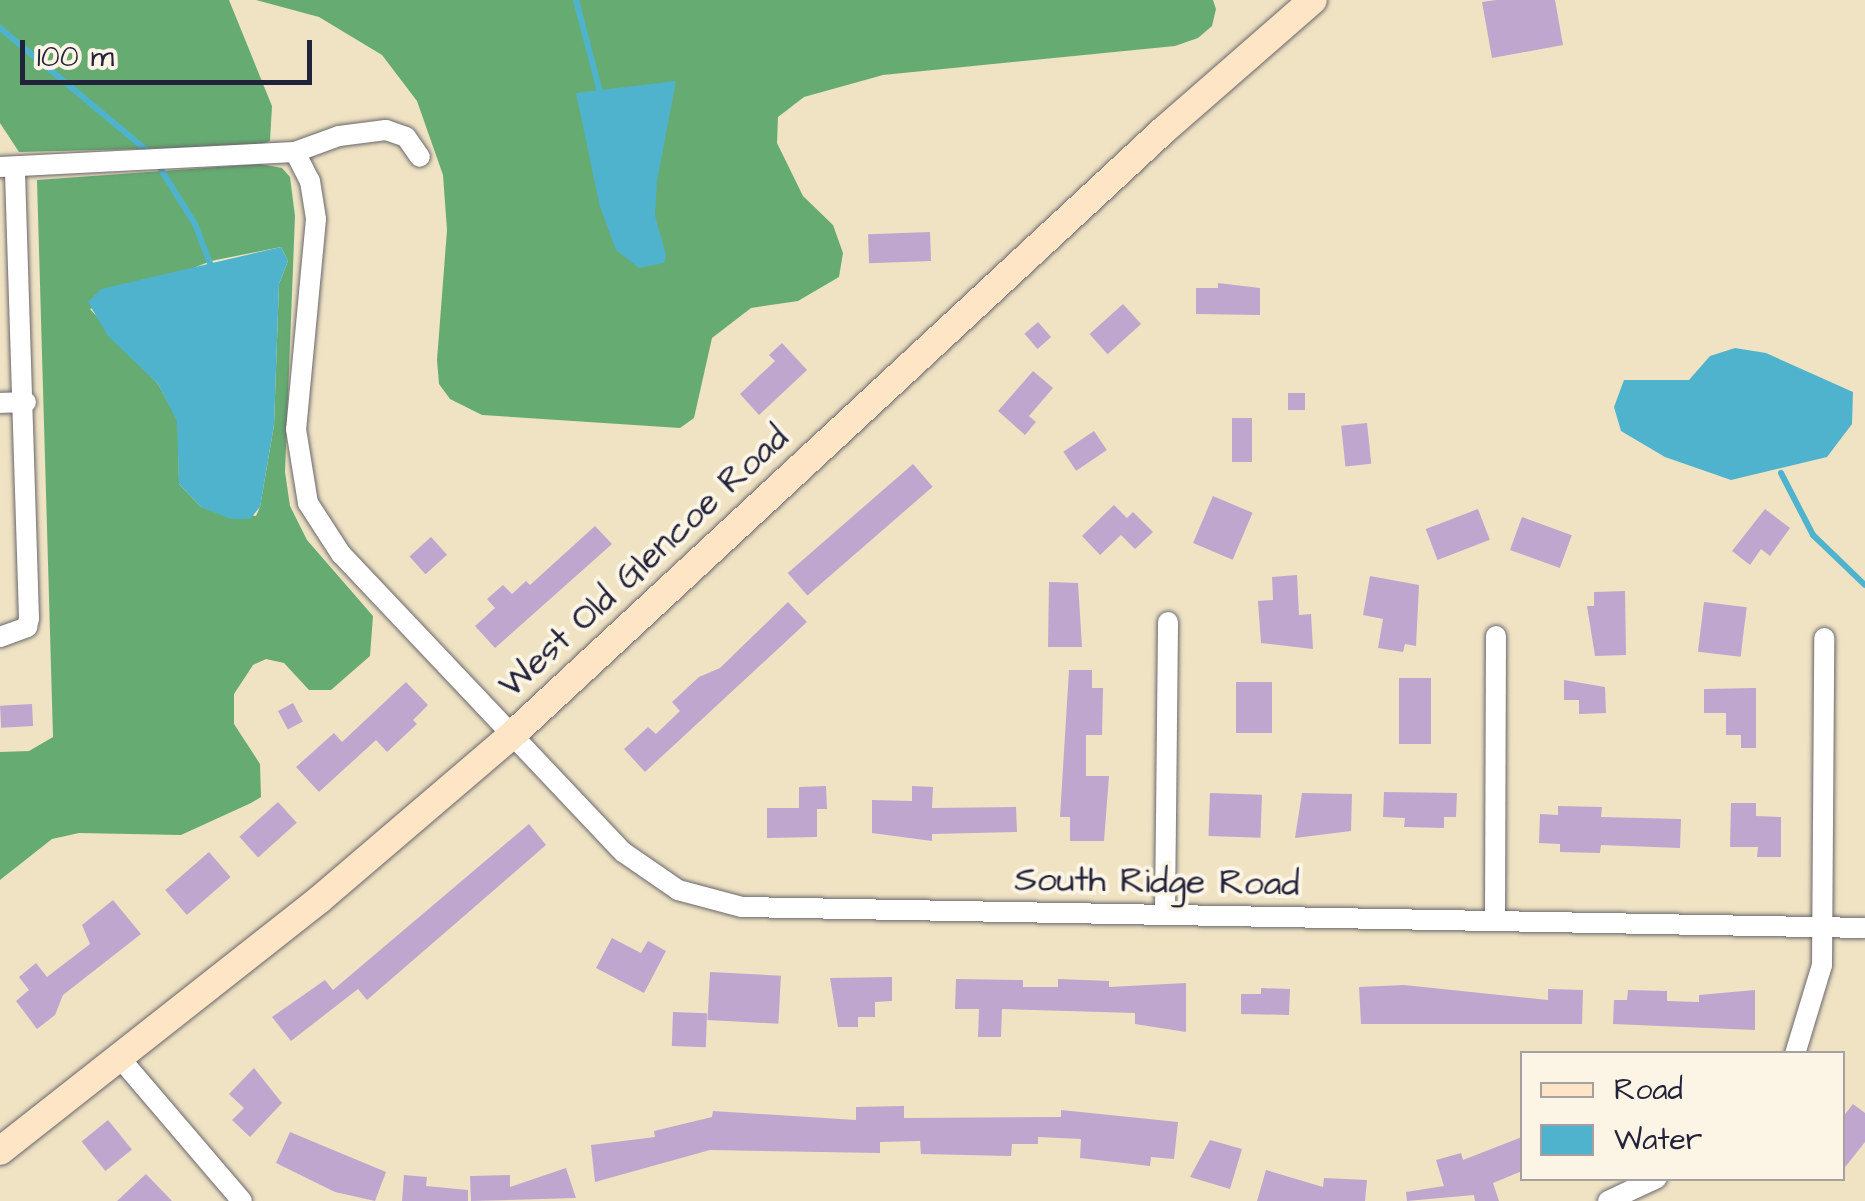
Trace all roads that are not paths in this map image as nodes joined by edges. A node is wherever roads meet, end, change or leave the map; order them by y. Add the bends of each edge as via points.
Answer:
1 (1313, 0) edge
2 (295, 152) junction
3 (420, 157) dead end
4 (7, 167) edge
5 (26, 402) junction
6 (0, 403) edge
7 (1168, 622) dead end
8 (1496, 636) dead end
9 (0, 637) edge
10 (1824, 638) dead end
11 (511, 736) junction
12 (1165, 912) junction
13 (1495, 918) junction
14 (1823, 927) junction
15 (1865, 928) edge
16 (1796, 1051) edge
17 (119, 1057) junction
18 (0, 1151) edge
19 (1650, 1181) edge
20 (242, 1201) edge
21 (1608, 1201) edge

1 - 11 street, West Old Glencoe Road via 1165,128
2 - 3 street via 339,136 386,130 406,137
2 - 4 street
2 - 11 street, South Ridge Road via 310,181 316,220 296,429 308,504 341,554
4 - 5 street
5 - 6 street
5 - 9 street via 29,618 27,627
7 - 12 street
8 - 13 street
10 - 14 street
11 - 12 street, South Ridge Road via 635,864 709,901
11 - 17 street, West Old Glencoe Road
12 - 13 street, South Ridge Road
13 - 14 street, South Ridge Road
14 - 15 street, South Ridge Road
14 - 16 street via 1815,1002
17 - 18 street, West Old Glencoe Road
17 - 20 street
19 - 21 street

